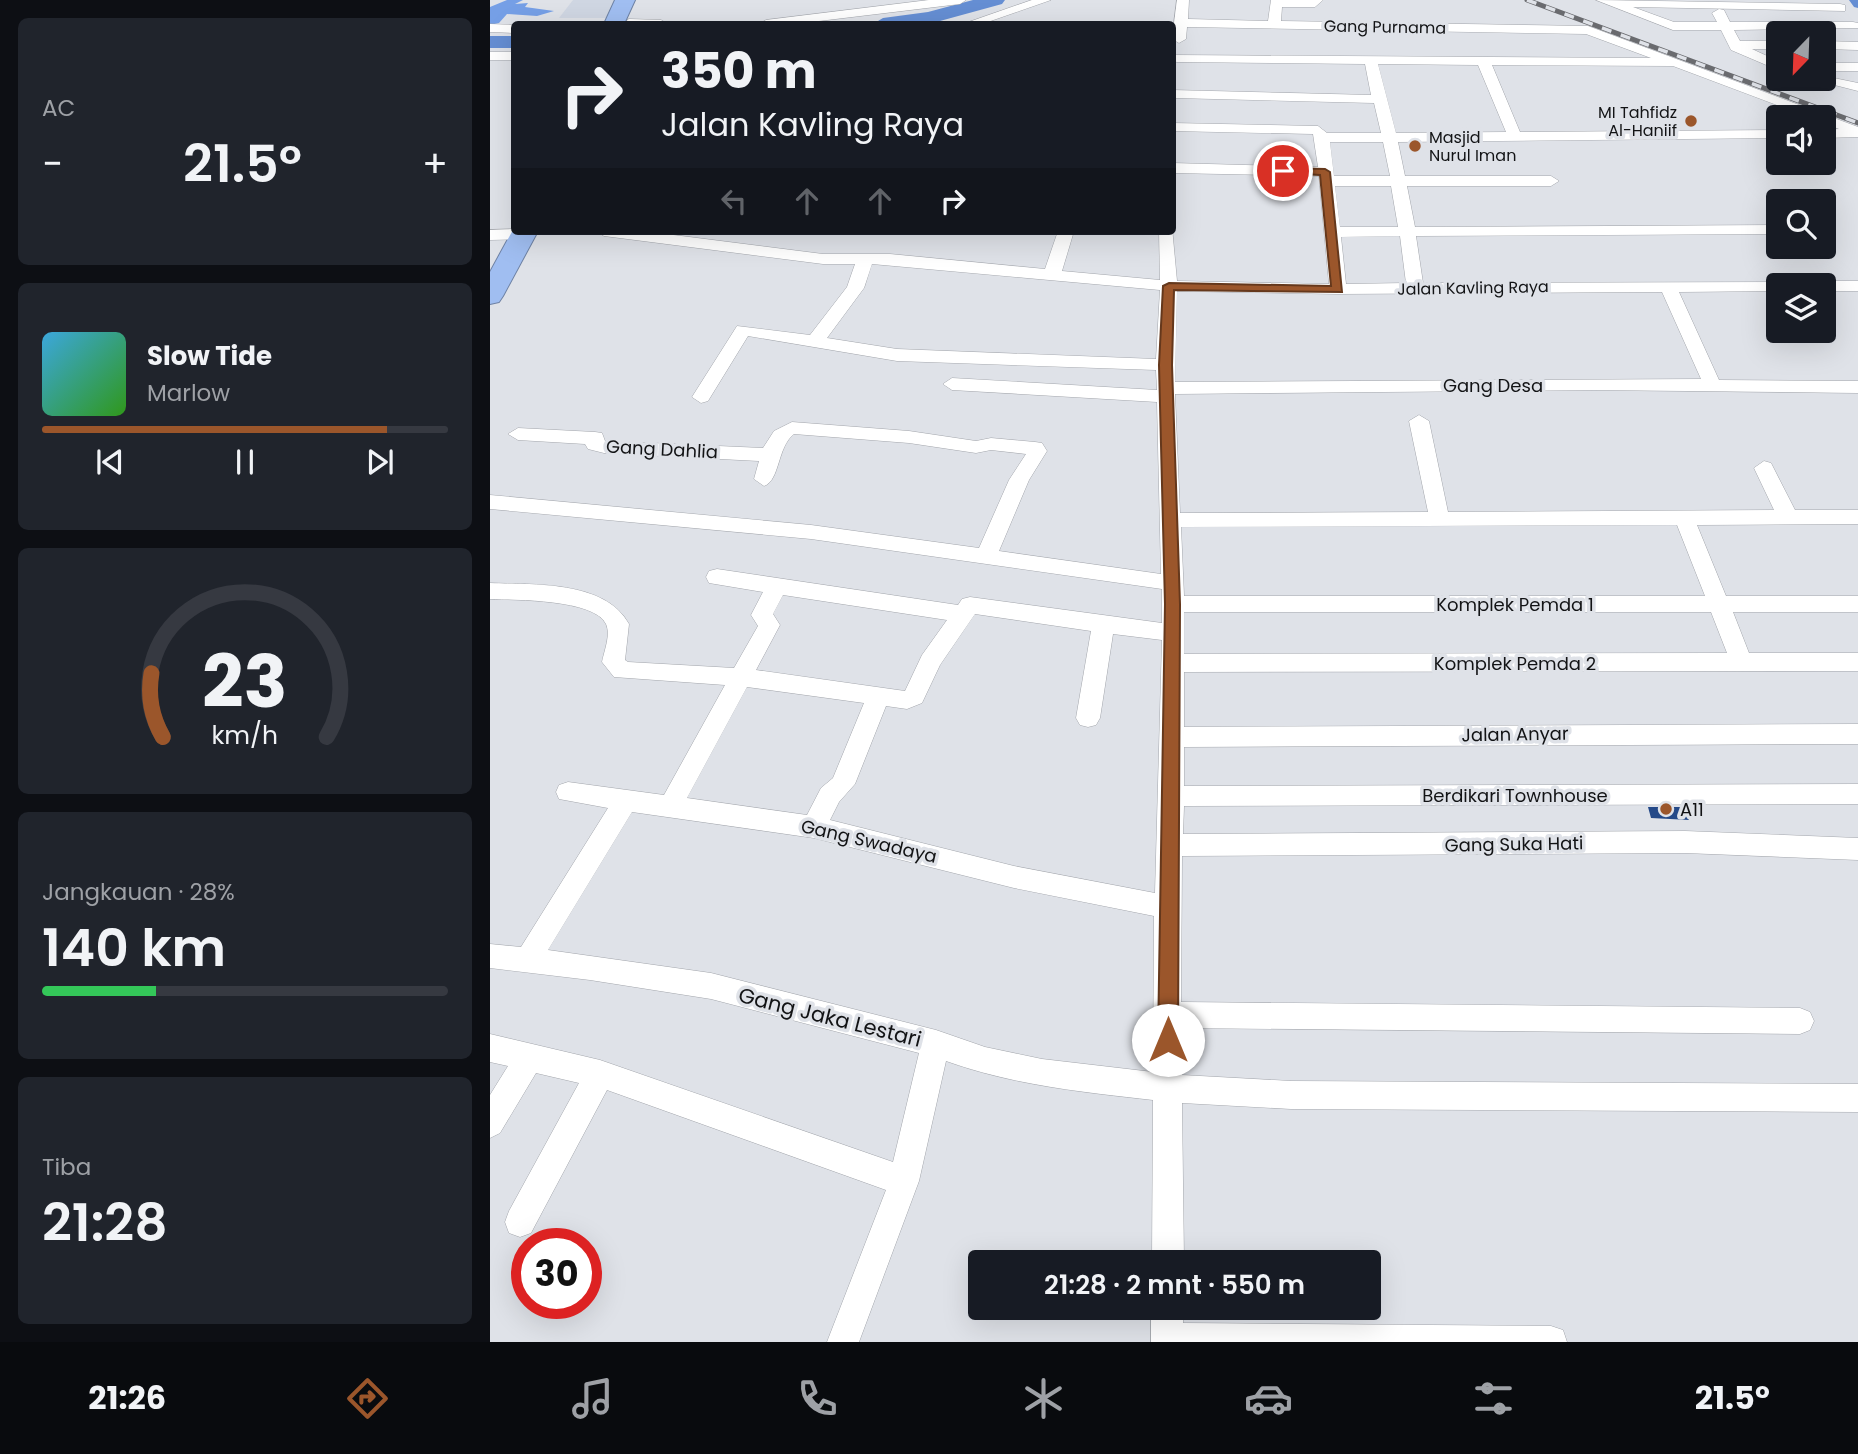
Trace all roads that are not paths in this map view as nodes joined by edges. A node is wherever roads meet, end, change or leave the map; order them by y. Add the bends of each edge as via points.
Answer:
1 (625, 0) edge
2 (638, 0) edge
3 (960, 0) edge
4 (1045, 0) edge
5 (1184, 0) edge
6 (1317, 0) edge
7 (1276, 1) edge
8 (1606, 2) edge
9 (1713, 3) edge
10 (1838, 4) edge
11 (624, 21) edge
12 (626, 21) edge
13 (790, 21) edge
14 (979, 21) edge
15 (1181, 23) junction
16 (1274, 25) junction
17 (1725, 25) junction
18 (490, 28) edge
19 (511, 29) edge
20 (1855, 30) edge
21 (1366, 40) dead end
22 (1734, 45) junction
23 (1766, 45) edge
24 (1836, 46) edge
25 (1858, 46) edge
26 (490, 56) edge
27 (511, 56) edge
28 (1369, 61) junction
29 (1766, 61) edge
30 (1484, 62) junction
31 (1675, 62) junction
32 (1176, 66) edge
33 (1836, 67) edge
34 (1858, 67) edge
35 (1836, 83) edge
36 (1858, 87) edge
37 (1377, 99) junction
38 (1789, 105) edge
39 (1836, 124) edge
40 (1176, 126) edge
41 (1836, 133) edge
42 (1514, 134) junction
43 (1766, 134) edge
44 (1390, 136) junction
45 (1322, 138) junction
46 (1176, 169) edge
47 (1326, 176) junction
48 (1551, 181) dead end
49 (1397, 182) junction
50 (1766, 229) edge
51 (1407, 231) junction
52 (1331, 232) junction
53 (511, 233) edge
54 (511, 234) edge
55 (635, 235) edge
56 (1065, 235) edge
57 (1167, 235) edge
58 (865, 260) junction
59 (490, 269) edge
60 (1051, 277) junction
61 (1169, 286) junction
62 (1668, 286) junction
63 (1766, 286) edge
64 (1836, 286) edge
65 (1858, 286) edge
66 (1338, 289) junction
67 (1415, 289) junction
68 (490, 296) edge
69 (816, 340) junction
70 (1167, 383) junction
71 (952, 384) dead end
72 (1712, 384) junction
73 (1858, 387) edge
74 (701, 397) dead end
75 (1419, 421) dead end
76 (518, 434) dead end
77 (771, 455) junction
78 (1764, 468) dead end
79 (764, 479) dead end
80 (490, 502) edge
81 (1439, 517) junction
82 (1684, 517) junction
83 (1788, 517) junction
84 (1858, 517) edge
85 (1171, 520) junction
86 (987, 555) junction
87 (717, 577) dead end
88 (777, 586) junction
89 (490, 591) edge
90 (1173, 594) junction
91 (1858, 604) edge
92 (1719, 605) junction
93 (961, 614) junction
94 (1103, 625) junction
95 (1172, 633) junction
96 (1858, 662) edge
97 (1172, 663) junction
98 (1742, 663) junction
99 (740, 677) junction
100 (878, 697) junction
101 (1088, 718) dead end
102 (1858, 734) edge
103 (1172, 737) junction
104 (568, 792) dead end
105 (1858, 794) edge
106 (1172, 796) junction
107 (626, 800) junction
108 (671, 805) junction
109 (814, 827) junction
110 (1171, 845) junction
111 (1858, 849) edge
112 (1167, 907) junction
113 (490, 956) edge
114 (528, 959) junction
115 (1168, 1015) junction
116 (1800, 1021) dead end
117 (936, 1044) junction
118 (490, 1048) edge
119 (528, 1059) junction
120 (600, 1074) junction
121 (1168, 1088) junction
122 (1858, 1098) edge
123 (490, 1123) edge
124 (904, 1181) junction
125 (520, 1222) dead end
126 (1168, 1250) edge
127 (1167, 1320) edge
128 (1167, 1341) edge
129 (843, 1342) edge
130 (1551, 1342) edge

1 - 11 highway
2 - 12 highway
3 - 13 street
4 - 14 street
5 - 15 street
6 - 7 street
7 - 16 street
8 - 9 street
8 - 17 street via 1673,26
9 - 10 street
9 - 17 street
10 - 20 street
15 - 16 street, Gang Purnama
15 - 32 street
16 - 31 street, Gang Purnama via 1588,30
17 - 20 street
17 - 22 street
18 - 19 street
21 - 28 street
22 - 23 street
22 - 29 street
24 - 25 street
26 - 27 street
28 - 30 street
28 - 32 street
28 - 37 street
30 - 31 street
30 - 42 street
31 - 38 street
32 - 37 street
33 - 34 street
35 - 36 street
37 - 44 street
39 - 41 street via 1856,132
40 - 45 street via 1315,130
42 - 43 street
42 - 44 street
44 - 45 street
44 - 49 street
45 - 47 street
46 - 47 street
47 - 49 street
47 - 52 street
48 - 49 street
49 - 51 street
50 - 51 street
51 - 52 street
51 - 67 street
52 - 66 street
53 - 59 highway
54 - 68 highway
55 - 58 street, Jalan Kavling Raya via 823,259
56 - 60 street
57 - 61 street
58 - 60 street, Jalan Kavling Raya
58 - 69 street via 855,288
60 - 61 street, Jalan Kavling Raya
61 - 66 street, Jalan Kavling Raya
61 - 70 street
62 - 63 street, Jalan Kavling Raya
62 - 67 street, Jalan Kavling Raya
62 - 72 street
64 - 65 street
66 - 67 street, Jalan Kavling Raya
69 - 70 street via 897,355
69 - 74 street via 743,330
70 - 71 street
70 - 72 street, Gang Desa
70 - 85 street
72 - 73 street, Gang Desa
75 - 81 street
76 - 77 street, Gang Dahlia via 595,438 596,444 604,447
77 - 79 street
77 - 86 street via 782,432 792,428 976,447 1035,448 1034,461 1019,480
78 - 83 street
80 - 86 street, Komplek Pemda 1 via 805,531
81 - 82 street
81 - 85 street
82 - 83 street
82 - 92 street
83 - 84 street
85 - 90 street
86 - 90 street, Komplek Pemda 1
87 - 88 street
88 - 93 street
88 - 99 street via 762,615 769,625
89 - 99 street via 560,596 612,613 619,628 613,662 622,671
90 - 92 street, Komplek Pemda 1
90 - 95 street
91 - 92 street, Komplek Pemda 1
92 - 98 street
93 - 94 street via 975,604
93 - 100 street via 930,661 913,698
94 - 95 street
94 - 101 street
95 - 97 street
96 - 98 street, Komplek Pemda 2
97 - 98 street, Komplek Pemda 2
97 - 103 street
99 - 100 street
99 - 108 street
100 - 109 street via 843,784 830,795
102 - 103 street, Jalan Anyar
103 - 106 street
104 - 107 street, Gang Swadaya
105 - 106 street, Berdikari Townhouse
106 - 110 street
107 - 108 street, Gang Swadaya
107 - 114 street
108 - 109 street, Gang Swadaya
109 - 112 street, Gang Swadaya via 1014,877
110 - 111 street, Gang Suka Hati via 1685,842
110 - 112 street
112 - 115 street
113 - 114 street, Gang Jaka Lestari
114 - 117 street, Gang Jaka Lestari via 711,986
115 - 116 street
115 - 121 street
117 - 121 street, Gang Jaka Lestari via 1042,1073
117 - 124 street
118 - 119 street
119 - 120 street
119 - 123 street
120 - 124 street
120 - 125 street
121 - 122 street, Gang Jaka Lestari via 1292,1095
121 - 126 street
124 - 129 street
127 - 128 street
128 - 130 street

